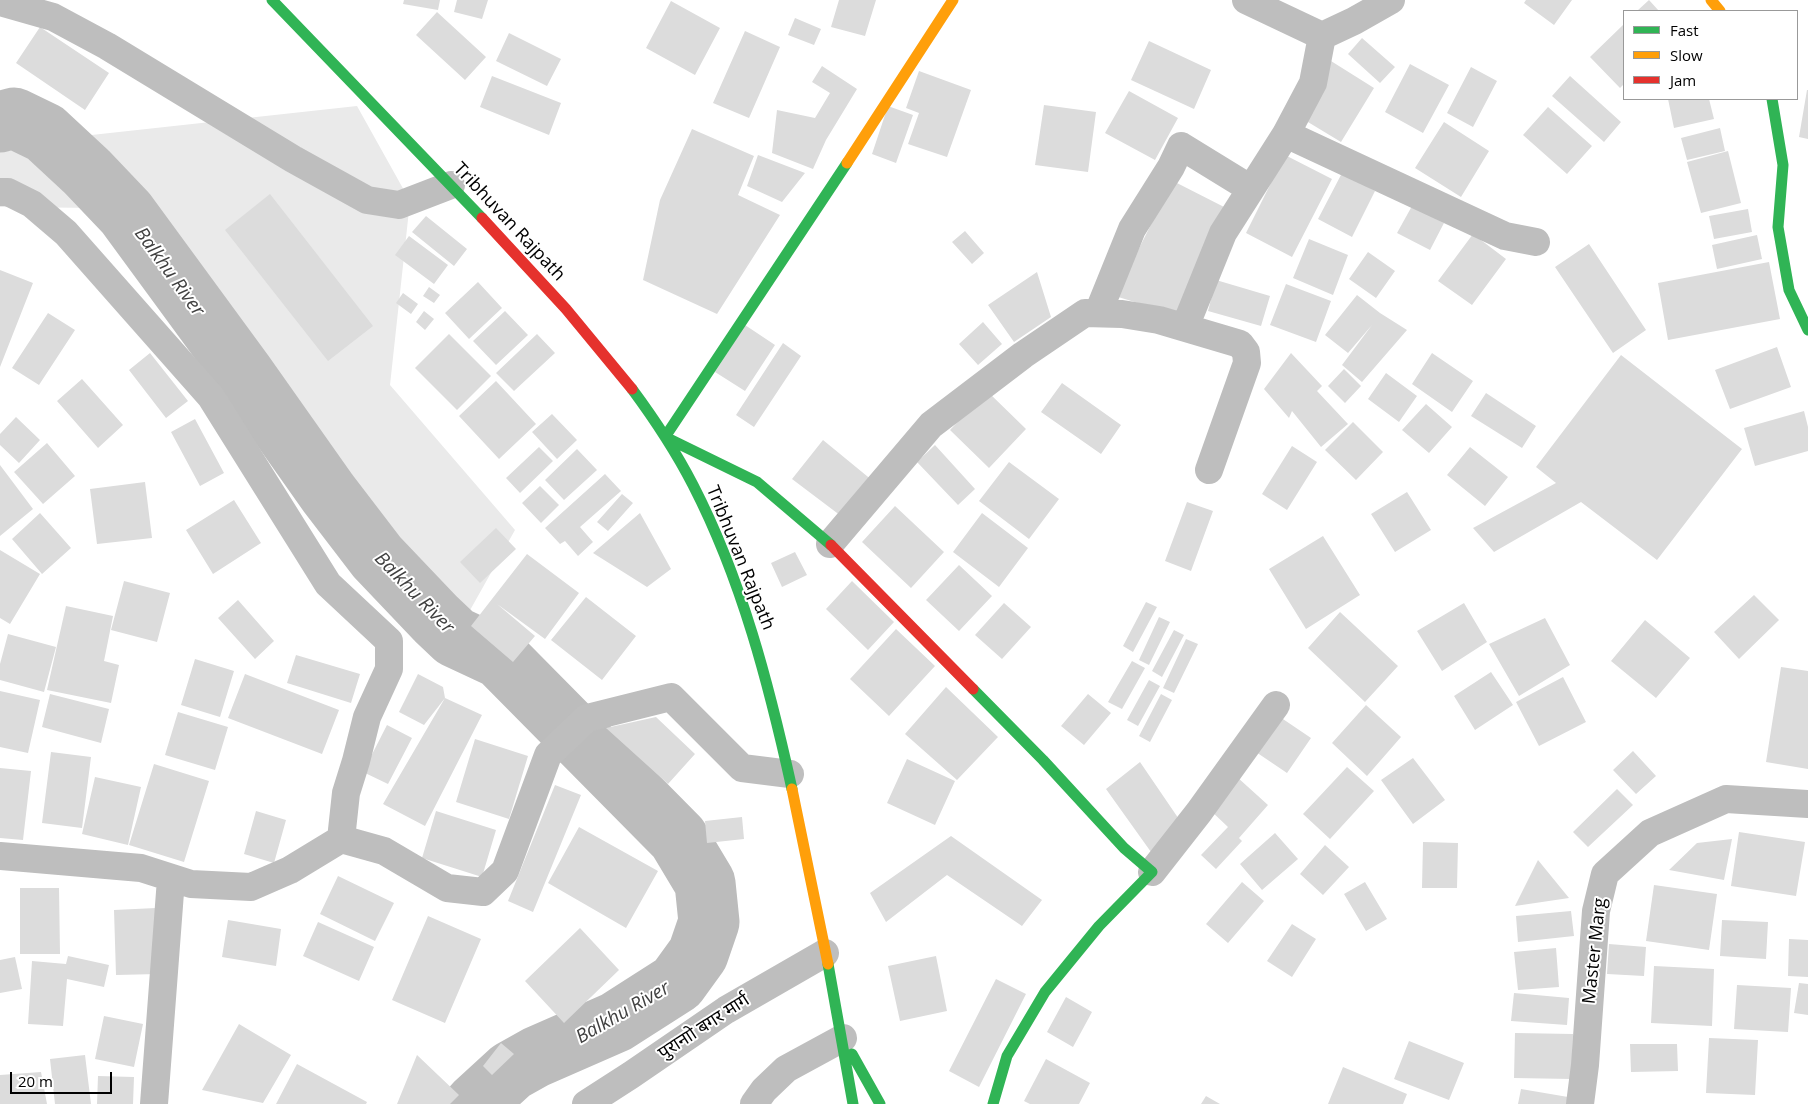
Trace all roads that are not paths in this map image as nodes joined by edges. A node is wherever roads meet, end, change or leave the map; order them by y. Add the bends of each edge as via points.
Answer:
1 (272, 0) edge
2 (953, 0) edge
3 (1246, 0) edge
4 (1391, 0) edge
5 (1711, 0) edge
6 (0, 2) edge
7 (1719, 10) edge
8 (1322, 36) junction
9 (1772, 100) edge
10 (1286, 134) junction
11 (451, 185) junction
12 (1251, 189) junction
13 (0, 192) edge
14 (1536, 242) dead end
15 (1098, 313) junction
16 (1185, 327) junction
17 (1808, 330) edge
18 (665, 437) junction
19 (1209, 470) dead end
20 (830, 544) junction
21 (1276, 705) dead end
22 (790, 774) junction
23 (1808, 804) edge
24 (341, 839) junction
25 (0, 855) edge
26 (1152, 872) junction
27 (171, 879) junction
28 (826, 953) junction
29 (843, 1038) junction
30 (762, 1099) edge
31 (154, 1104) edge
32 (586, 1104) edge
33 (853, 1104) edge
34 (880, 1104) edge
35 (993, 1104) edge
36 (1580, 1104) edge

1 - 11 main road, Tribhuvan Rajpath
2 - 18 main road
3 - 8 street
4 - 8 street
5 - 7 main road
6 - 11 street via 53,17 107,46 367,200 399,205
8 - 10 street via 1313,83
9 - 17 main road via 1783,165 1778,228 1789,290
10 - 12 street
10 - 14 street via 1505,236
11 - 18 main road, Tribhuvan Rajpath via 548,288 614,365
12 - 15 street via 1181,146 1132,229
12 - 16 street via 1223,233
13 - 24 street via 8,192 32,204 66,233 211,397 328,584 389,641 389,669 367,717 346,792
15 - 16 street via 1122,314
15 - 20 street via 1085,313 1030,349 931,425
16 - 19 street via 1240,344 1246,352 1247,363
18 - 20 main road via 757,482
18 - 22 main road, Tribhuvan Rajpath via 701,501 730,569 759,653
20 - 26 main road via 1043,760 1124,848
21 - 26 street
22 - 24 street via 742,768 671,697 587,718 548,756 505,871 484,892 447,888 384,852
22 - 28 main road, Tribhuvan Rajpath
23 - 36 street, Master Marg via 1726,799 1650,833 1605,874 1596,911
24 - 27 street via 290,870 251,887 191,884
25 - 27 street via 141,868
26 - 35 main road via 1099,926 1045,992 1008,1056
27 - 31 street
28 - 29 main road, Tribhuvan Rajpath
28 - 32 street, पुरानाो बगर मार्ग via 726,1010
29 - 30 street via 786,1069
29 - 33 main road, Tribhuvan Rajpath
29 - 34 main road, Tribhuvan Rajpath

